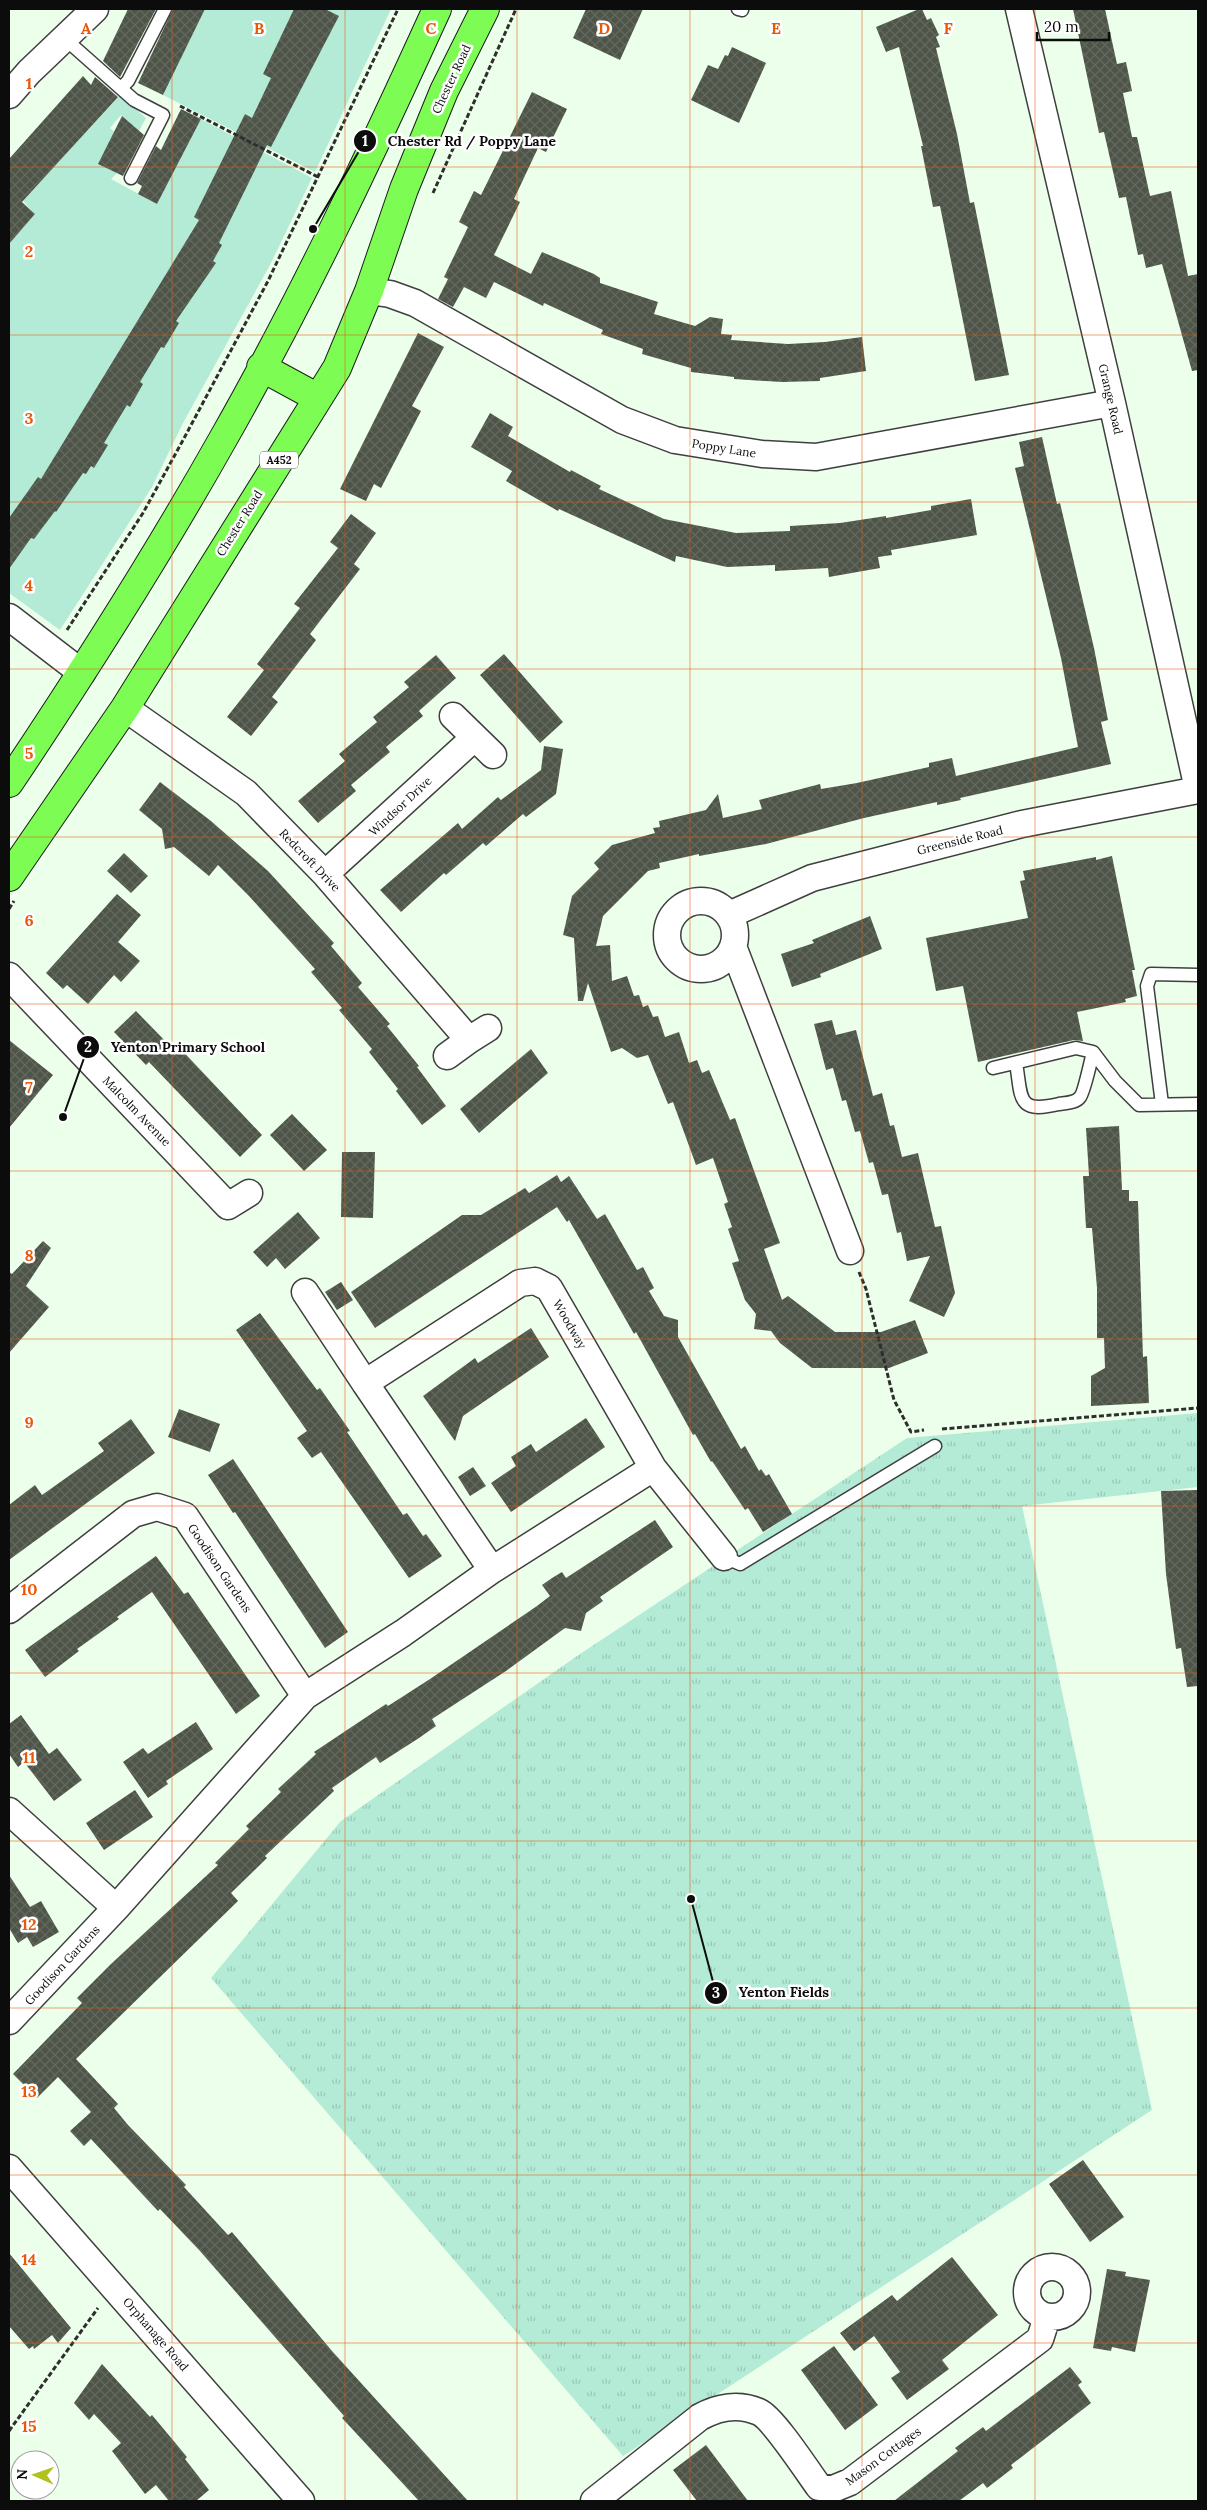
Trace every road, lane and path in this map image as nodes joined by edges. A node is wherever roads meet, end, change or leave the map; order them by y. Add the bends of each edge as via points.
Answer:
1 (95, 9) edge
2 (165, 9) edge
3 (398, 9) edge
4 (437, 9) edge
5 (484, 9) edge
6 (516, 9) edge
7 (1020, 9) edge
8 (64, 38) junction
9 (122, 87) junction
10 (9, 95) edge
11 (174, 104) dead end
12 (372, 151) junction
13 (412, 171) junction
14 (318, 177) junction
15 (131, 178) dead end
16 (431, 197) dead end
17 (369, 291) junction
18 (261, 367) junction
19 (318, 398) junction
20 (1112, 403) junction
21 (9, 617) edge
22 (54, 650) junction
23 (82, 673) junction
24 (125, 708) junction
25 (453, 716) dead end
26 (474, 738) junction
27 (493, 755) dead end
28 (9, 783) edge
29 (1198, 790) edge
30 (326, 874) junction
31 (9, 878) edge
32 (730, 915) junction
33 (734, 949) junction
34 (1198, 975) edge
35 (9, 976) edge
36 (1093, 1052) junction
37 (447, 1056) dead end
38 (1016, 1062) junction
39 (993, 1068) dead end
40 (1162, 1104) junction
41 (1198, 1104) edge
42 (249, 1193) dead end
43 (850, 1251) joint
44 (305, 1292) dead end
45 (365, 1382) junction
46 (1198, 1408) edge
47 (941, 1429) dead end
48 (931, 1430) dead end
49 (935, 1446) dead end
50 (653, 1468) junction
51 (724, 1556) joint
52 (492, 1570) junction
53 (9, 1610) edge
54 (305, 1696) junction
55 (9, 1811) edge
56 (116, 1908) junction
57 (9, 2021) edge
58 (9, 2168) edge
59 (114, 2286) junction
60 (1047, 2317) dead end
61 (9, 2431) edge
62 (300, 2501) edge
63 (594, 2501) edge

1 - 8 street
2 - 9 lane
3 - 14 path
4 - 12 highway
5 - 13 highway, Chester Road / A452 via 444,91
6 - 16 path
7 - 20 street, Grange Road
8 - 9 lane
8 - 10 street
9 - 15 lane via 134,100 163,115
11 - 14 path
12 - 13 highway
12 - 18 highway
13 - 17 highway, Chester Road / A452
14 - 22 path via 268,280 143,513
17 - 19 highway, Chester Road / A452 via 338,368
17 - 20 street, Poppy Lane via 415,303 622,420 675,440 714,447 816,457
18 - 19 highway
18 - 23 highway via 224,439
19 - 24 highway, Chester Road / A452
20 - 29 street, Grange Road
21 - 22 street
22 - 23 street
23 - 28 highway
24 - 30 street, Redcroft Drive via 246,793
24 - 31 highway, Chester Road / A452
25 - 26 street
26 - 27 street
26 - 30 street, Windsor Drive
29 - 32 street, Greenside Road via 1022,824 812,878
30 - 37 street, Redcroft Drive via 479,1034
32 - 33 street via 736,931
32 - 33 street via 716,904 701,900 683,904 669,919 666,932 669,951 681,964 693,970 717,967
33 - 43 street
34 - 40 lane via 1151,974 1147,986
35 - 42 street, Malcolm Avenue via 228,1206
36 - 38 lane via 1076,1048
36 - 38 lane via 1081,1096 1074,1101 1040,1108 1030,1107 1023,1101
36 - 40 lane via 1139,1105
38 - 39 lane
40 - 41 lane
43 - 48 path via 866,1289 894,1400 911,1432
44 - 45 street
45 - 50 street, Woodway via 520,1283 535,1281 549,1288
45 - 52 street
46 - 47 path
49 - 51 lane via 740,1564
50 - 51 street, Woodway
50 - 52 street
52 - 54 street, Goodison Gardens via 403,1633
53 - 54 street, Goodison Gardens via 133,1514 157,1507 185,1516
54 - 56 street, Goodison Gardens
55 - 56 street
56 - 57 street, Goodison Gardens
58 - 59 street, Orphanage Road
59 - 61 path
59 - 62 street, Orphanage Road
60 - 63 street, Mason Cottages via 1040,2339 850,2482 833,2489 819,2487 760,2412 738,2407 717,2408 700,2417

